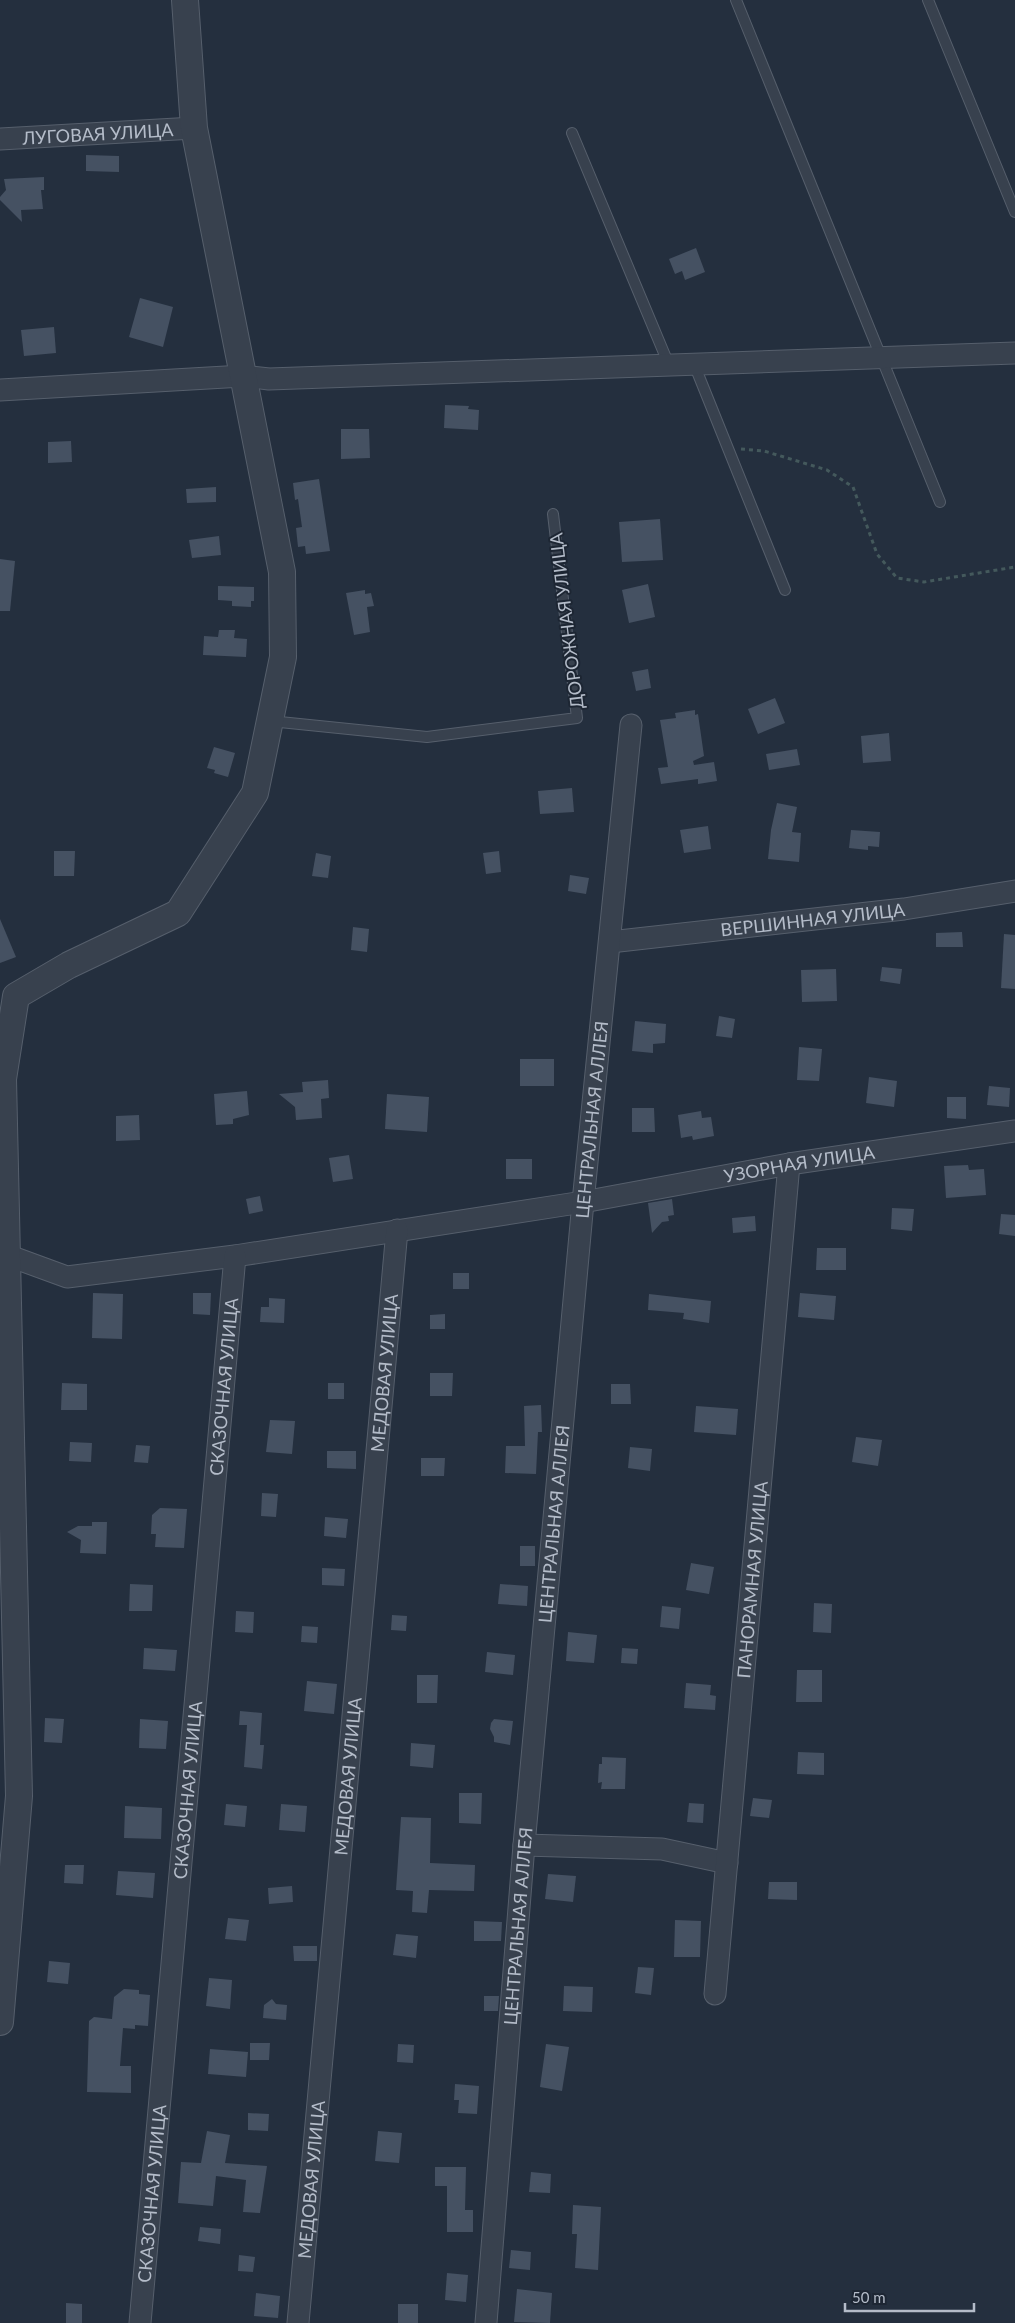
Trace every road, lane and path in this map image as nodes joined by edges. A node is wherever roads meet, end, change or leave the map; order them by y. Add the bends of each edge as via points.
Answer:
1 (185, 0) edge
2 (736, 0) edge
3 (928, 0) edge
4 (194, 128) junction
5 (572, 133) dead end
6 (0, 139) edge
7 (1015, 212) edge
8 (1015, 353) edge
9 (881, 358) junction
10 (694, 364) junction
11 (669, 365) junction
12 (243, 376) junction
13 (0, 390) edge
14 (727, 447) junction
15 (940, 502) dead end
16 (553, 514) dead end
17 (1015, 567) edge
18 (785, 590) dead end
19 (270, 721) junction
20 (631, 725) dead end
21 (1015, 891) edge
22 (610, 942) junction
23 (8, 996) edge
24 (1015, 1131) edge
25 (788, 1164) junction
26 (583, 1202) junction
27 (397, 1230) junction
28 (7, 1255) junction
29 (235, 1256) junction
30 (4, 1383) edge
31 (524, 1845) junction
32 (726, 1863) junction
33 (715, 1994) dead end
34 (0, 2022) edge
35 (140, 2323) edge
36 (298, 2323) edge
37 (486, 2323) edge

1 - 4 street
2 - 9 lane
3 - 7 lane
4 - 6 street, ЛУГОВАЯ УЛИЦА
4 - 12 street
5 - 11 lane
8 - 9 street
9 - 10 street
9 - 15 lane
10 - 11 street
10 - 14 lane
11 - 12 street via 269,379
12 - 13 street
12 - 19 street via 282,572 283,657
14 - 17 path via 764,451 827,470 853,487 877,554 897,578 924,582
14 - 18 lane
16 - 19 lane, ДОРОЖНАЯ УЛИЦА via 577,718 426,737
19 - 23 street via 255,793 178,913
20 - 22 street, ЦЕНТРАЛЬНАЯ АЛЛЕЯ
21 - 22 street, ВЕРШИННАЯ УЛИЦА via 904,909
22 - 26 street, ЦЕНТРАЛЬНАЯ АЛЛЕЯ
23 - 28 street via 3,1079
24 - 25 street, УЗОРНАЯ УЛИЦА
25 - 26 street, УЗОРНАЯ УЛИЦА
25 - 32 street, ПАНОРАМНАЯ УЛИЦА
26 - 27 street, УЗОРНАЯ УЛИЦА
26 - 31 street, ЦЕНТРАЛЬНАЯ АЛЛЕЯ
27 - 29 street, УЗОРНАЯ УЛИЦА
27 - 36 street, МЕДОВАЯ УЛИЦА
28 - 29 street, УЗОРНАЯ УЛИЦА via 67,1277
28 - 30 street
29 - 35 street, СКАЗОЧНАЯ УЛИЦА
30 - 34 street via 19,1796
31 - 32 street via 662,1850
31 - 37 street, ЦЕНТРАЛЬНАЯ АЛЛЕЯ
32 - 33 street, ПАНОРАМНАЯ УЛИЦА

